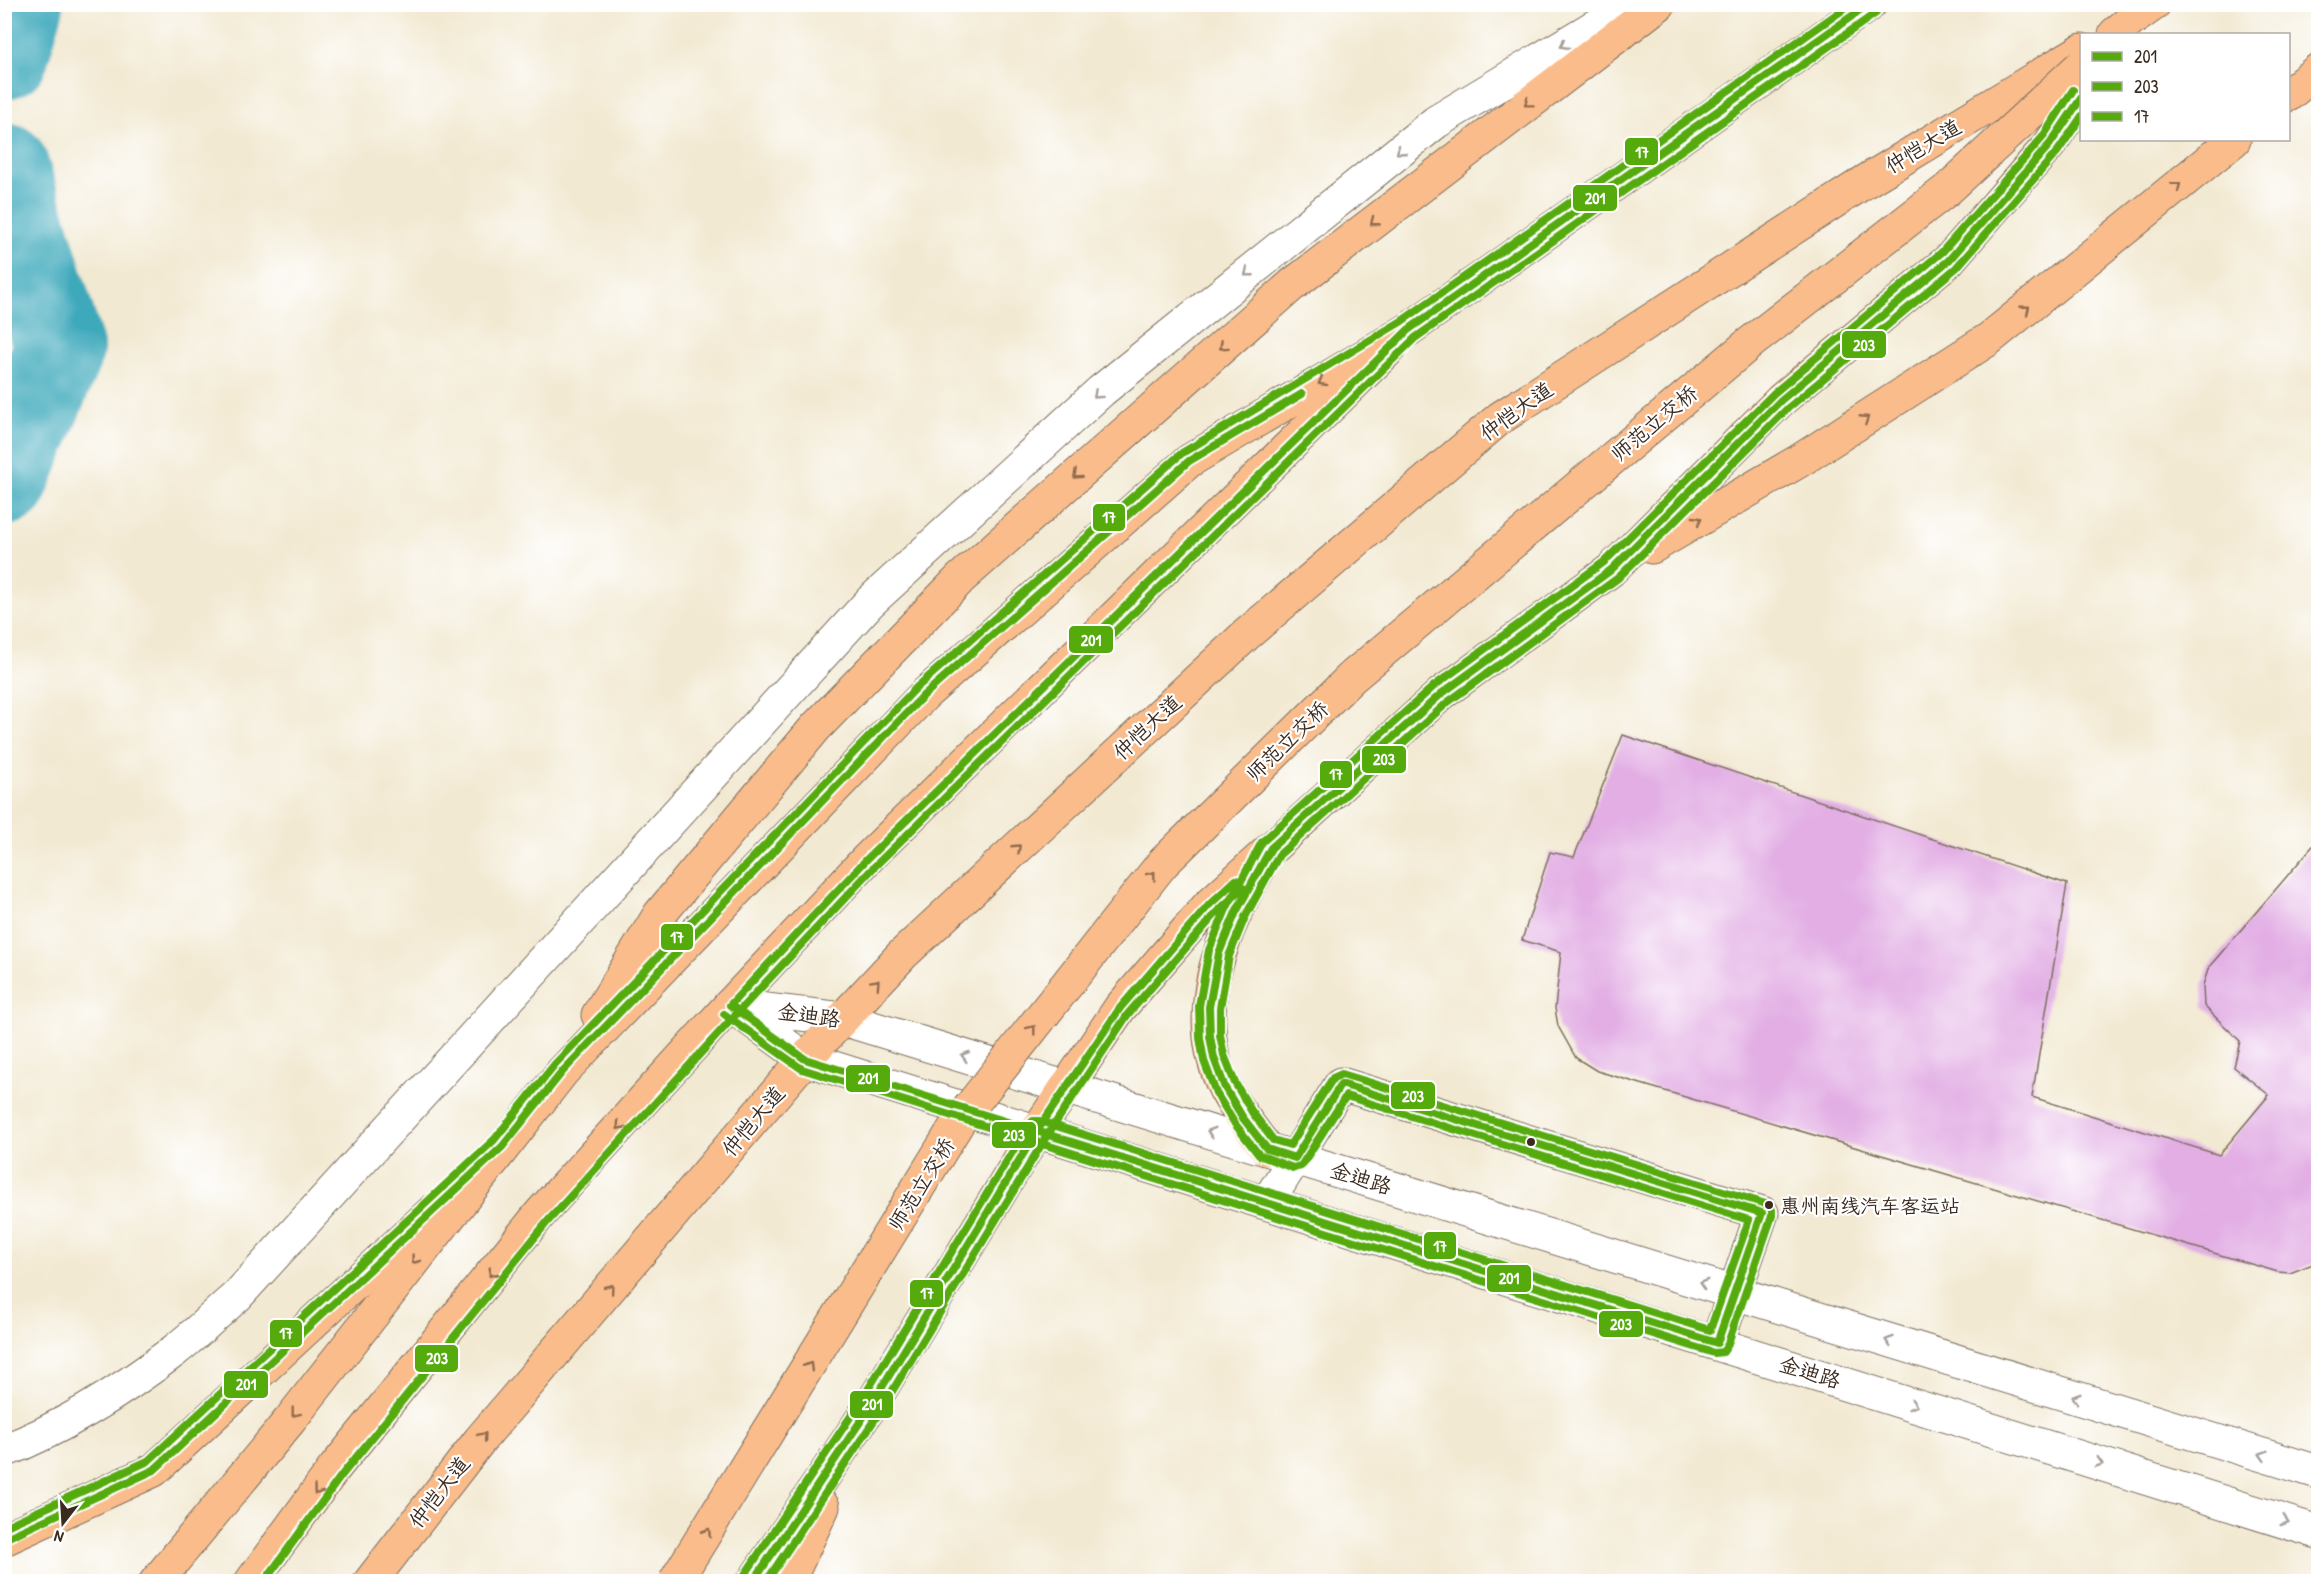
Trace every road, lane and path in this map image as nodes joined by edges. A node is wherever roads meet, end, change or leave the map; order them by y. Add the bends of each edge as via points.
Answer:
1 (1632, 4) edge
2 (1659, 4) edge
3 (1870, 4) edge
4 (2080, 51) edge
5 (2080, 68) edge
6 (2319, 70) edge
7 (2290, 94) edge
8 (2080, 99) edge
9 (2233, 141) edge
10 (1408, 330) junction
11 (1611, 570) junction
12 (1271, 848) junction
13 (730, 1005) junction
14 (843, 1019) junction
15 (806, 1059) junction
16 (563, 1071) junction
17 (1066, 1088) junction
18 (1036, 1131) junction
19 (502, 1146) junction
20 (1281, 1154) junction
21 (1267, 1203) junction
22 (1733, 1294) junction
23 (1717, 1343) junction
24 (870, 1407) junction
25 (4, 1451) edge
26 (2314, 1466) edge
27 (2319, 1532) edge
28 (4, 1539) edge
29 (156, 1581) edge
30 (251, 1581) edge
31 (370, 1581) edge
32 (675, 1581) edge
33 (753, 1581) edge
34 (788, 1581) edge

1 -> 25 street via 1436,122 1101,391 870,602 237,1296 175,1350 96,1404
2 -> 16 main road via 1292,285 961,578 816,727 660,914
3 - 10 main road
14 -> 4 main road, 仲恺大道 via 902,955 1247,634 1500,418 1866,181
32 -> 5 main road, 师范立交桥, bridge via 959,1121 1162,864 1352,677 1750,343 1948,189
6 - 7 main road
8 - 11 main road via 2050,144 1949,260 1781,400
11 -> 9 main road via 1799,461 1989,339
10 - 13 main road via 867,860
10 -> 16 main road via 1189,461 924,695
11 - 12 main road via 1441,694
12 - 17 main road via 1209,905 1120,1008
12 - 20 main road via 1236,912 1220,953 1209,1008 1214,1058 1225,1088 1243,1118
13 - 14 street, 金迪路
13 - 15 street, 金迪路
13 -> 30 main road via 540,1214 333,1470
14 - 15 main road, 仲恺大道
17 -> 14 street, 金迪路
15 - 18 street, 金迪路
31 -> 15 main road, 仲恺大道 via 480,1440
16 - 19 main road
17 - 18 main road
20 -> 17 street, 金迪路
18 - 21 street, 金迪路
18 - 24 main road
19 - 28 main road via 154,1470
19 -> 29 main road via 290,1420
20 - 21 street
22 -> 20 street, 金迪路
20 - 22 street via 1341,1084 1762,1213
21 - 23 street, 金迪路
22 - 23 street
26 -> 22 street, 金迪路
23 -> 27 street, 金迪路
24 - 33 main road
24 - 34 main road

